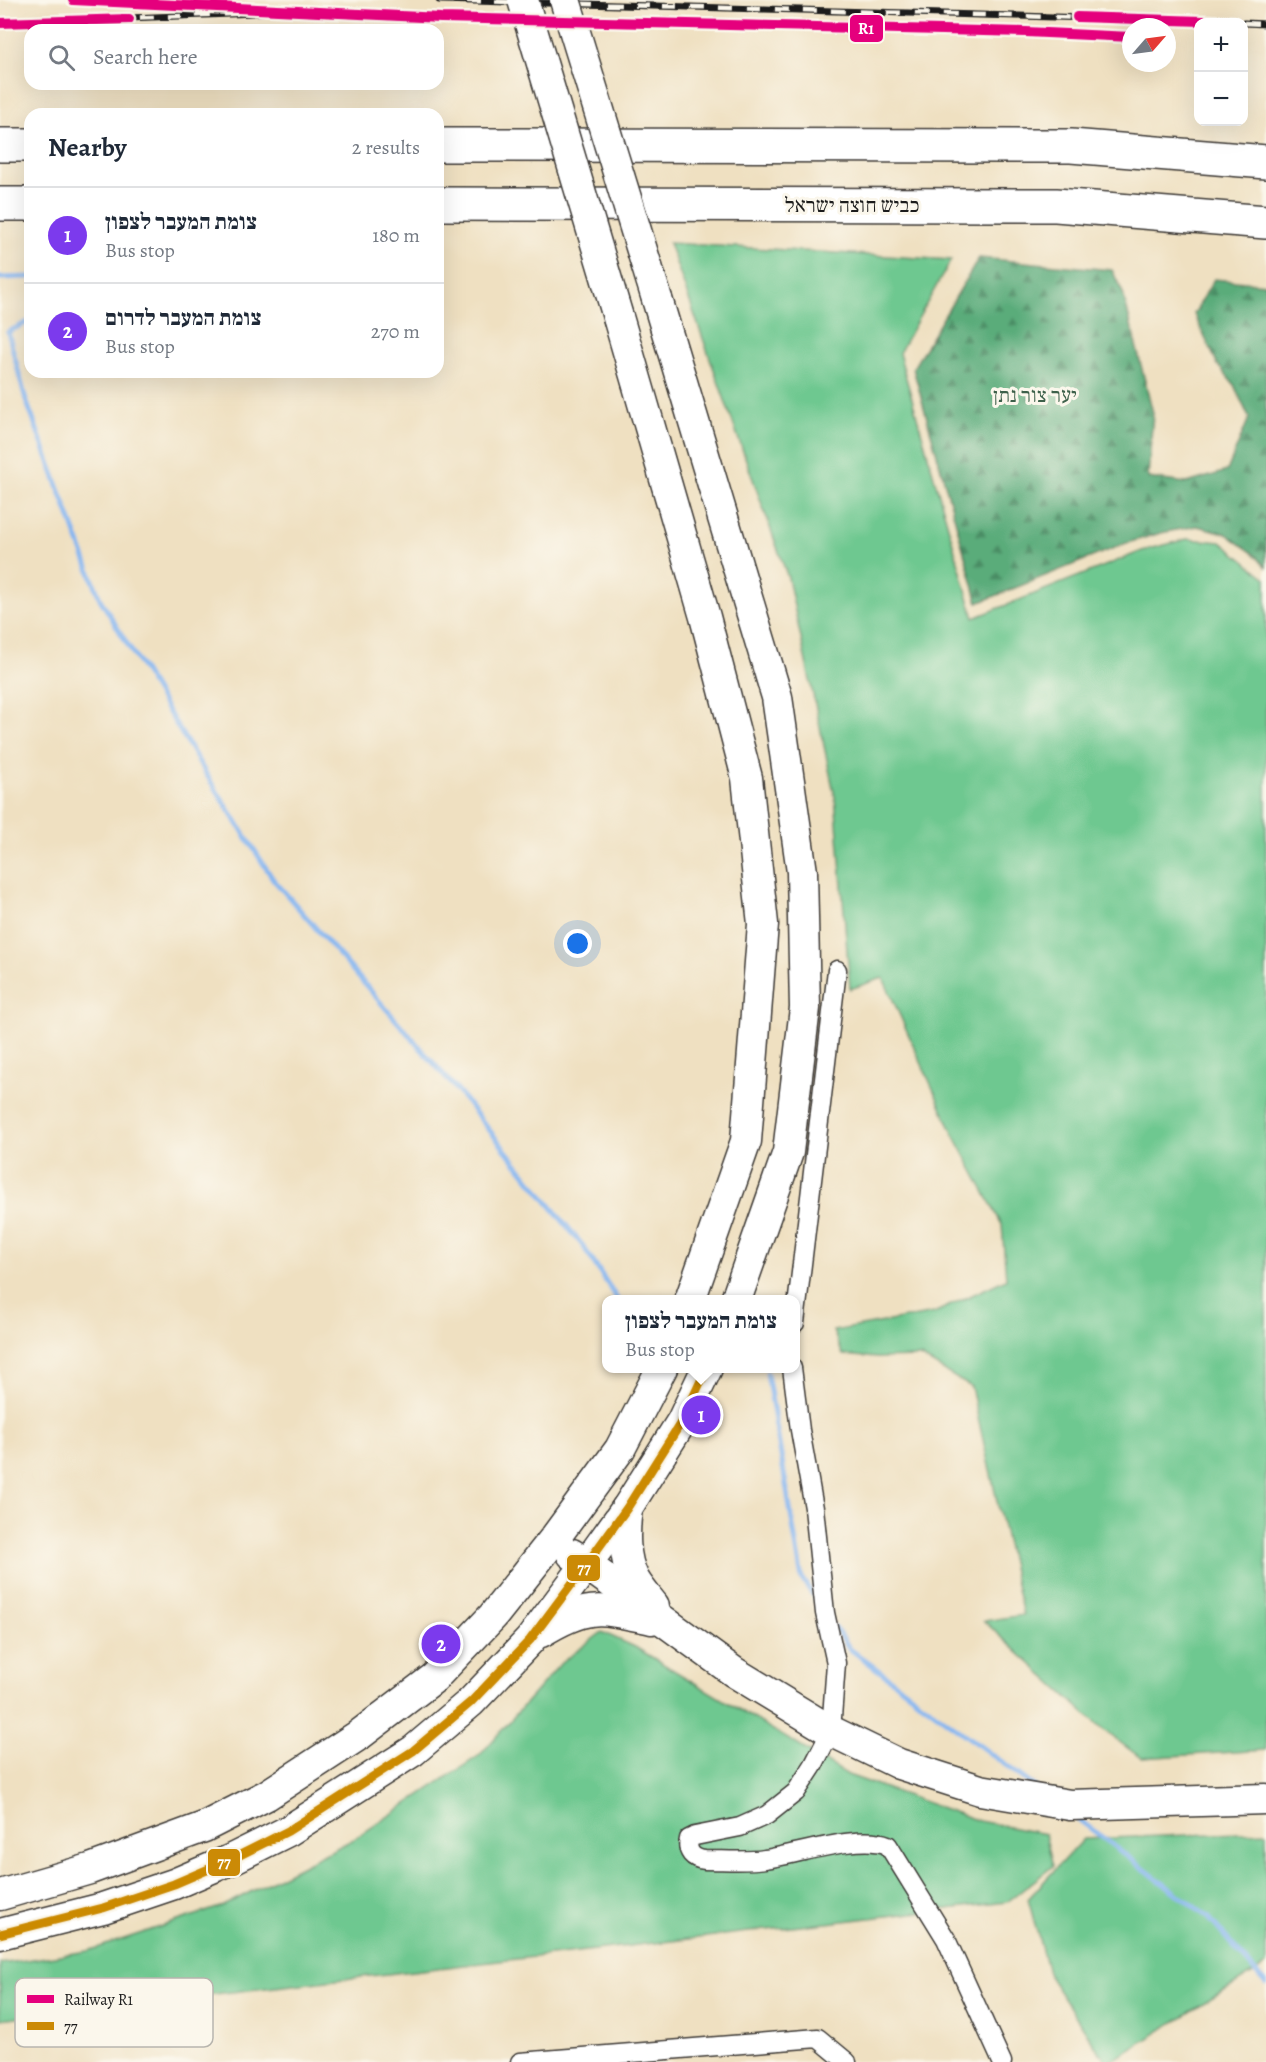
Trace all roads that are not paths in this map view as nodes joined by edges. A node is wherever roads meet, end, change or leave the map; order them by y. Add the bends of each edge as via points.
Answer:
1 (523, 0) edge
2 (565, 0) edge
3 (0, 145) edge
4 (24, 145) edge
5 (444, 145) edge
6 (1266, 162) edge
7 (0, 204) edge
8 (24, 204) edge
9 (444, 204) edge
10 (1266, 222) edge
11 (837, 970) dead end
12 (691, 1295) edge
13 (737, 1295) edge
14 (798, 1295) edge
15 (659, 1373) edge
16 (705, 1373) edge
17 (793, 1373) edge
18 (627, 1508) junction
19 (554, 1539) junction
20 (586, 1565) junction
21 (666, 1623) junction
22 (530, 1640) junction
23 (831, 1731) junction
24 (1266, 1799) edge
25 (0, 1895) edge
26 (0, 1934) edge
27 (520, 2062) edge
28 (847, 2062) edge
29 (1000, 2062) edge

1 - 12 main road, bridge via 705,616 747,778 763,924 746,1141
2 - 13 main road, bridge via 777,697 802,872 805,1008 788,1152
3 - 4 highway
5 - 6 highway via 1071,146
7 - 8 highway
9 - 10 highway, כביש חוצה ישראל via 1056,205
11 - 14 street
15 - 19 main road via 620,1449
16 - 18 main road via 682,1421
17 - 23 street via 814,1508 825,1613 836,1664
18 - 20 main road
18 - 21 main road via 627,1560 634,1579
19 - 20 main road
19 - 25 main road via 493,1616 434,1678 359,1735 267,1795 204,1827 90,1869
20 - 21 main road
20 - 22 main road
21 - 22 main road via 592,1609 573,1614
21 - 23 main road via 735,1672
22 - 26 main road via 471,1702 413,1751 288,1832 164,1887 103,1908
23 - 24 main road via 899,1764 980,1791 1070,1804
23 - 29 street via 796,1792 767,1815 740,1827 689,1839 690,1853 705,1860 764,1859 833,1845 888,1845 946,1939
27 - 28 street via 818,2038

